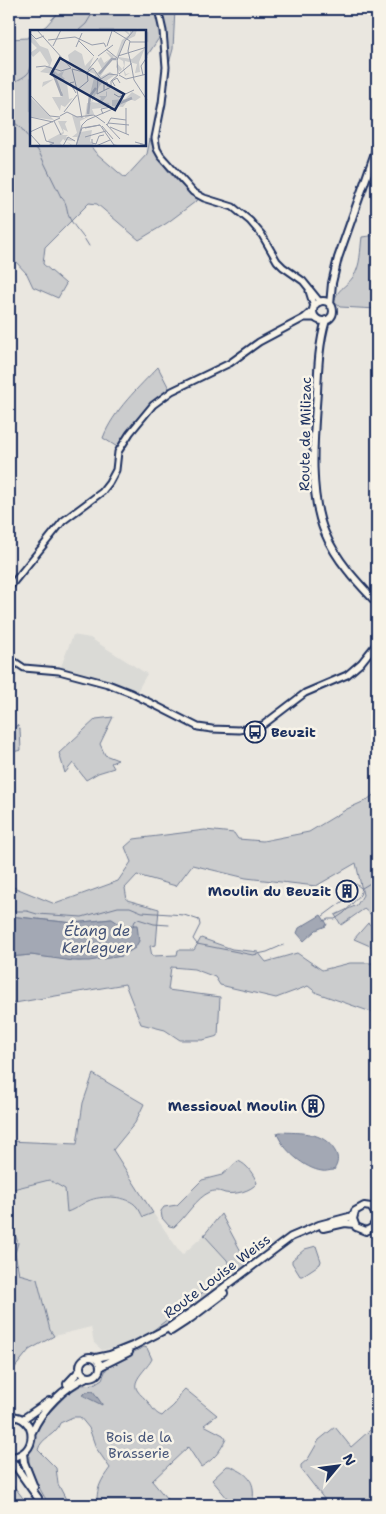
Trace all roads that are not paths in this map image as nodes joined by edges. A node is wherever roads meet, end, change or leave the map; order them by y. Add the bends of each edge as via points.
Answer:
1 (158, 9) edge
2 (377, 146) edge
3 (332, 283) junction
4 (307, 286) junction
5 (321, 301) junction
6 (330, 305) junction
7 (314, 308) junction
8 (304, 318) junction
9 (320, 319) junction
10 (9, 588) edge
11 (377, 603) edge
12 (377, 643) edge
13 (9, 658) edge
14 (374, 1206) edge
15 (353, 1215) junction
16 (377, 1216) edge
17 (377, 1220) edge
18 (354, 1224) junction
19 (96, 1358) junction
20 (100, 1366) junction
21 (80, 1370) junction
22 (87, 1377) junction
23 (9, 1416) edge
24 (23, 1419) junction
25 (32, 1432) junction
26 (23, 1453) junction
27 (9, 1457) edge

1 - 4 street via 166,67 155,138 157,149 193,192 233,207 250,221 276,261
2 - 3 main road
3 - 5 main road
3 - 6 main road
4 - 5 street
4 - 7 street
5 - 6 main road
5 - 7 main road
6 - 9 main road via 331,317
7 - 8 street
7 - 9 main road
8 - 9 street
8 - 10 street via 259,342 230,364 159,400 118,452 116,470 110,483 63,521
9 - 11 main road, Route de Milizac via 315,429 316,506 334,551
12 - 13 street via 346,675 305,693 263,725 239,730 198,727 108,684 59,671 24,668
14 - 15 main road, Route Louise Weiss via 360,1206
14 - 16 main road
15 - 18 main road
15 - 19 main road, Route Louise Weiss via 319,1224 291,1237 170,1327 110,1356
17 - 18 main road, Route Louise Weiss via 366,1231
18 - 20 main road, Route Louise Weiss via 326,1227 294,1240 191,1318 161,1337
19 - 20 main road
19 - 21 main road via 84,1358 80,1362
20 - 22 main road via 98,1374
21 - 22 main road
21 - 24 main road via 48,1402
22 - 25 main road via 73,1383 38,1418
23 - 24 main road
24 - 25 main road
25 - 26 main road via 31,1444
26 - 27 main road
26 - 27 main road via 38,1498

